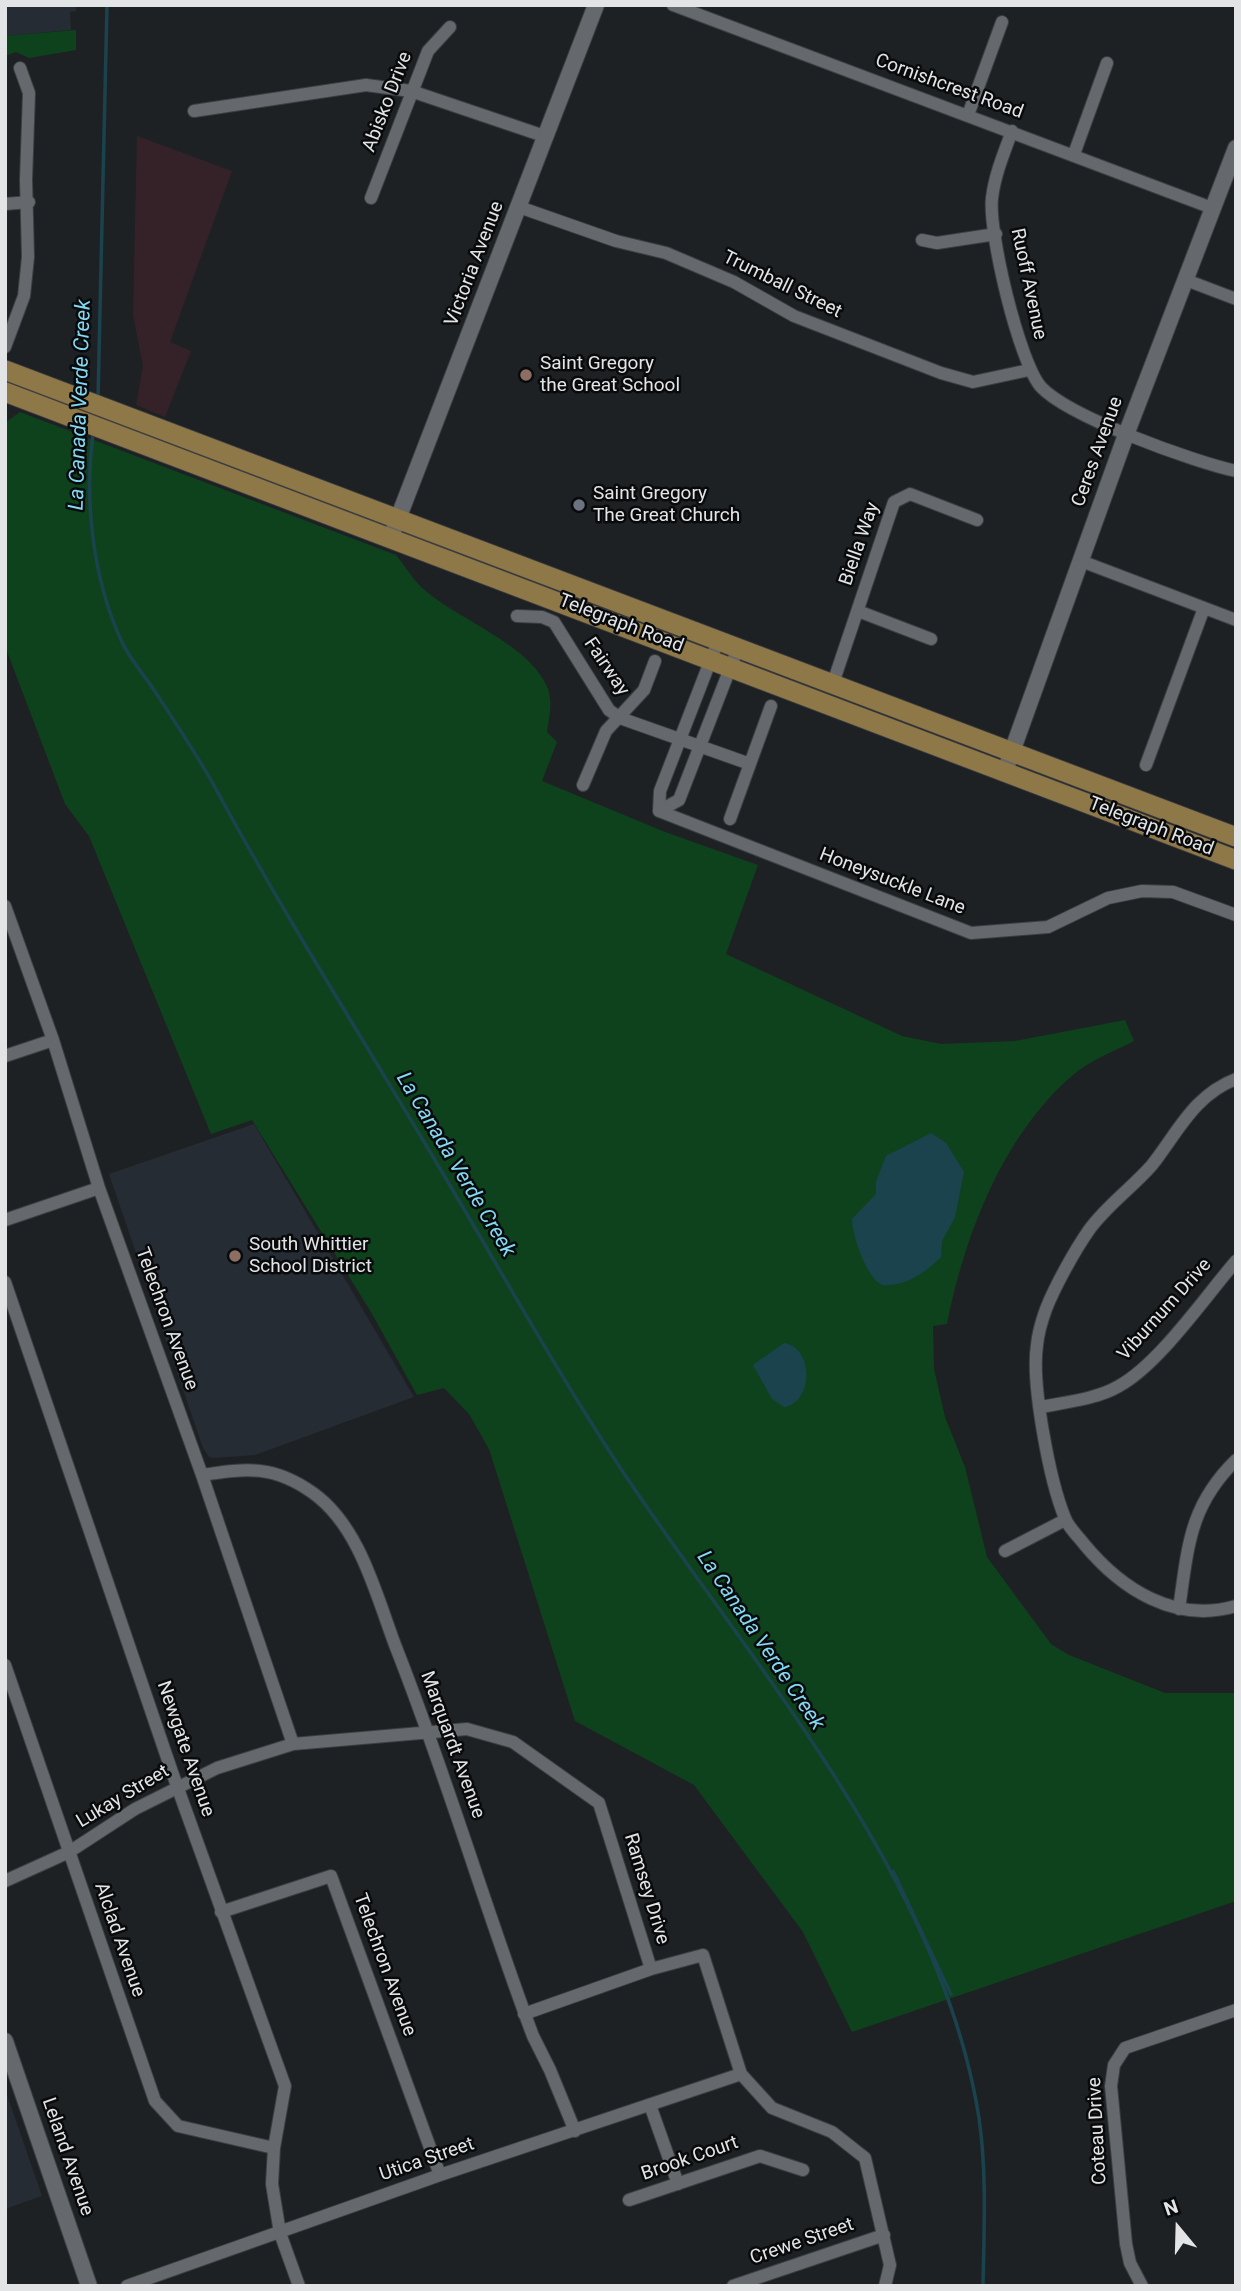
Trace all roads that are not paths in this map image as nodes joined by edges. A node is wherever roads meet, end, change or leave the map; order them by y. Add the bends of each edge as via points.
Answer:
1 (596, 5) edge
2 (673, 5) edge
3 (1003, 22) dead end
4 (450, 27) dead end
5 (1107, 63) dead end
6 (20, 68) dead end
7 (411, 91) junction
8 (194, 111) dead end
9 (968, 115) junction
10 (1012, 131) junction
11 (547, 137) junction
12 (1236, 148) edge
13 (1074, 154) junction
14 (372, 198) dead end
15 (29, 202) junction
16 (5, 204) edge
17 (519, 207) junction
18 (1212, 208) junction
19 (996, 234) junction
20 (922, 240) dead end
21 (1186, 280) junction
22 (1236, 299) edge
23 (11, 317) edge
24 (5, 347) edge
25 (5, 370) edge
26 (1029, 370) junction
27 (5, 392) edge
28 (1127, 432) junction
29 (1236, 471) edge
30 (977, 520) dead end
31 (395, 528) junction
32 (1081, 561) junction
33 (1204, 608) junction
34 (858, 611) junction
35 (517, 616) dead end
36 (1236, 620) edge
37 (931, 639) dead end
38 (714, 650) junction
39 (735, 657) junction
40 (655, 661) dead end
41 (833, 683) junction
42 (771, 706) dead end
43 (619, 717) junction
44 (680, 738) junction
45 (700, 746) junction
46 (1008, 762) junction
47 (750, 764) junction
48 (1146, 765) dead end
49 (583, 785) dead end
50 (659, 811) junction
51 (730, 819) dead end
52 (1236, 837) edge
53 (1236, 859) edge
54 (5, 906) edge
55 (1236, 915) edge
56 (53, 1040) junction
57 (5, 1056) edge
58 (1236, 1079) edge
59 (99, 1188) junction
60 (5, 1220) edge
61 (1236, 1261) edge
62 (5, 1282) edge
63 (1041, 1407) junction
64 (1236, 1460) edge
65 (202, 1475) junction
66 (1065, 1520) junction
67 (1005, 1551) dead end
68 (1236, 1606) edge
69 (1179, 1609) junction
70 (5, 1665) edge
71 (429, 1731) junction
72 (293, 1744) junction
73 (177, 1786) junction
74 (69, 1852) junction
75 (5, 1881) edge
76 (221, 1912) junction
77 (651, 1969) junction
78 (1236, 2010) edge
79 (524, 2014) junction
80 (5, 2041) edge
81 (741, 2074) junction
82 (650, 2105) junction
83 (575, 2131) junction
84 (274, 2148) junction
85 (803, 2170) dead end
86 (440, 2175) junction
87 (678, 2184) junction
88 (629, 2200) dead end
89 (280, 2233) junction
90 (884, 2235) junction
91 (89, 2286) edge
92 (127, 2286) edge
93 (299, 2286) edge
94 (733, 2286) edge
95 (885, 2286) edge
96 (1142, 2286) edge

1 - 11 street, Victoria Avenue
2 - 9 street, Cornishcrest Road
3 - 9 street
4 - 7 street, Abisko Drive via 428,51
5 - 13 street
6 - 15 street via 29,93
7 - 8 street via 366,85
7 - 11 street
7 - 14 street, Abisko Drive
9 - 10 street, Cornishcrest Road
10 - 13 street, Cornishcrest Road
10 - 19 street, Ruoff Avenue via 991,201
11 - 17 street, Victoria Avenue
12 - 18 street, Ceres Avenue
13 - 18 street, Cornishcrest Road
15 - 16 street
15 - 23 street via 27,278
17 - 26 street, Trumball Street via 666,253 734,282 794,316 941,373 973,383
17 - 31 street, Victoria Avenue
18 - 21 street, Ceres Avenue
19 - 20 street via 937,243
19 - 26 street, Ruoff Avenue via 1013,322
21 - 22 street
21 - 28 street, Ceres Avenue
23 - 24 street
25 - 31 main road, Telegraph Road
26 - 28 street, Ruoff Avenue via 1057,400 1092,420
27 - 31 main road, Telegraph Road via 134,442
28 - 29 street
28 - 32 street, Ceres Avenue
30 - 34 street, Biella Way via 910,494 894,502
31 - 38 main road, Telegraph Road
32 - 33 street
32 - 46 street, Ceres Avenue
33 - 36 street
33 - 48 street
34 - 37 street
34 - 41 street, Biella Way
35 - 43 street, Fairway via 554,622 598,695
38 - 39 main road, Telegraph Road
38 - 44 street
39 - 41 main road, Telegraph Road
39 - 45 street
39 - 46 main road, Telegraph Road
40 - 43 street via 643,690
41 - 46 main road, Telegraph Road
42 - 47 street
43 - 44 street, Fairway
43 - 49 street via 606,731
44 - 45 street, Fairway
44 - 50 street via 660,791
45 - 47 street, Fairway
45 - 50 street via 679,800
46 - 52 main road, Telegraph Road
46 - 53 main road, Telegraph Road
47 - 51 street
50 - 55 street, Honeysuckle Lane via 971,933 1048,927 1108,898 1142,891 1173,892
54 - 56 street, Telechron Avenue
56 - 57 street
56 - 59 street, Telechron Avenue
58 - 63 street via 1203,1098 1142,1177 1090,1229 1046,1308 1037,1346
59 - 60 street
59 - 65 street, Telechron Avenue
61 - 63 street, Viburnum Drive via 1152,1359 1119,1386
62 - 73 street, Newgate Avenue
63 - 66 street
64 - 69 street via 1214,1483 1194,1519
65 - 71 street, Marquardt Avenue via 249,1468 282,1474 315,1494 339,1520 360,1554
65 - 72 street, Telechron Avenue
66 - 67 street
66 - 69 street via 1118,1581 1148,1599
68 - 69 street via 1222,1611
70 - 74 street, Alclad Avenue
71 - 72 street, Lukay Street
71 - 77 street, Ramsey Drive via 467,1728 513,1742 599,1802
71 - 79 street, Marquardt Avenue
72 - 73 street, Lukay Street
73 - 74 street, Lukay Street
73 - 76 street, Newgate Avenue
74 - 75 street, Lukay Street
74 - 84 street, Alclad Avenue via 155,2101 178,2126
76 - 84 street, Newgate Avenue via 285,2086
76 - 86 street, Telechron Avenue via 331,1876
77 - 79 street
77 - 81 street, Ramsey Drive via 703,1955
78 - 96 street, Coteau Drive via 1125,2048 1114,2065 1111,2086 1126,2245
79 - 83 street, Marquardt Avenue
80 - 91 street, Leland Avenue
81 - 82 street, Utica Street
81 - 90 street, Ramsey Drive via 772,2108 832,2132 864,2158
82 - 83 street, Utica Street
82 - 87 street
83 - 86 street, Utica Street
84 - 89 street, Newgate Avenue via 272,2184
85 - 87 street, Brook Court via 760,2156
86 - 89 street, Utica Street
87 - 88 street, Brook Court
89 - 92 street, Utica Street
89 - 93 street, Newgate Avenue
90 - 94 street, Crewe Street
90 - 95 street, Ramsey Drive via 890,2266

